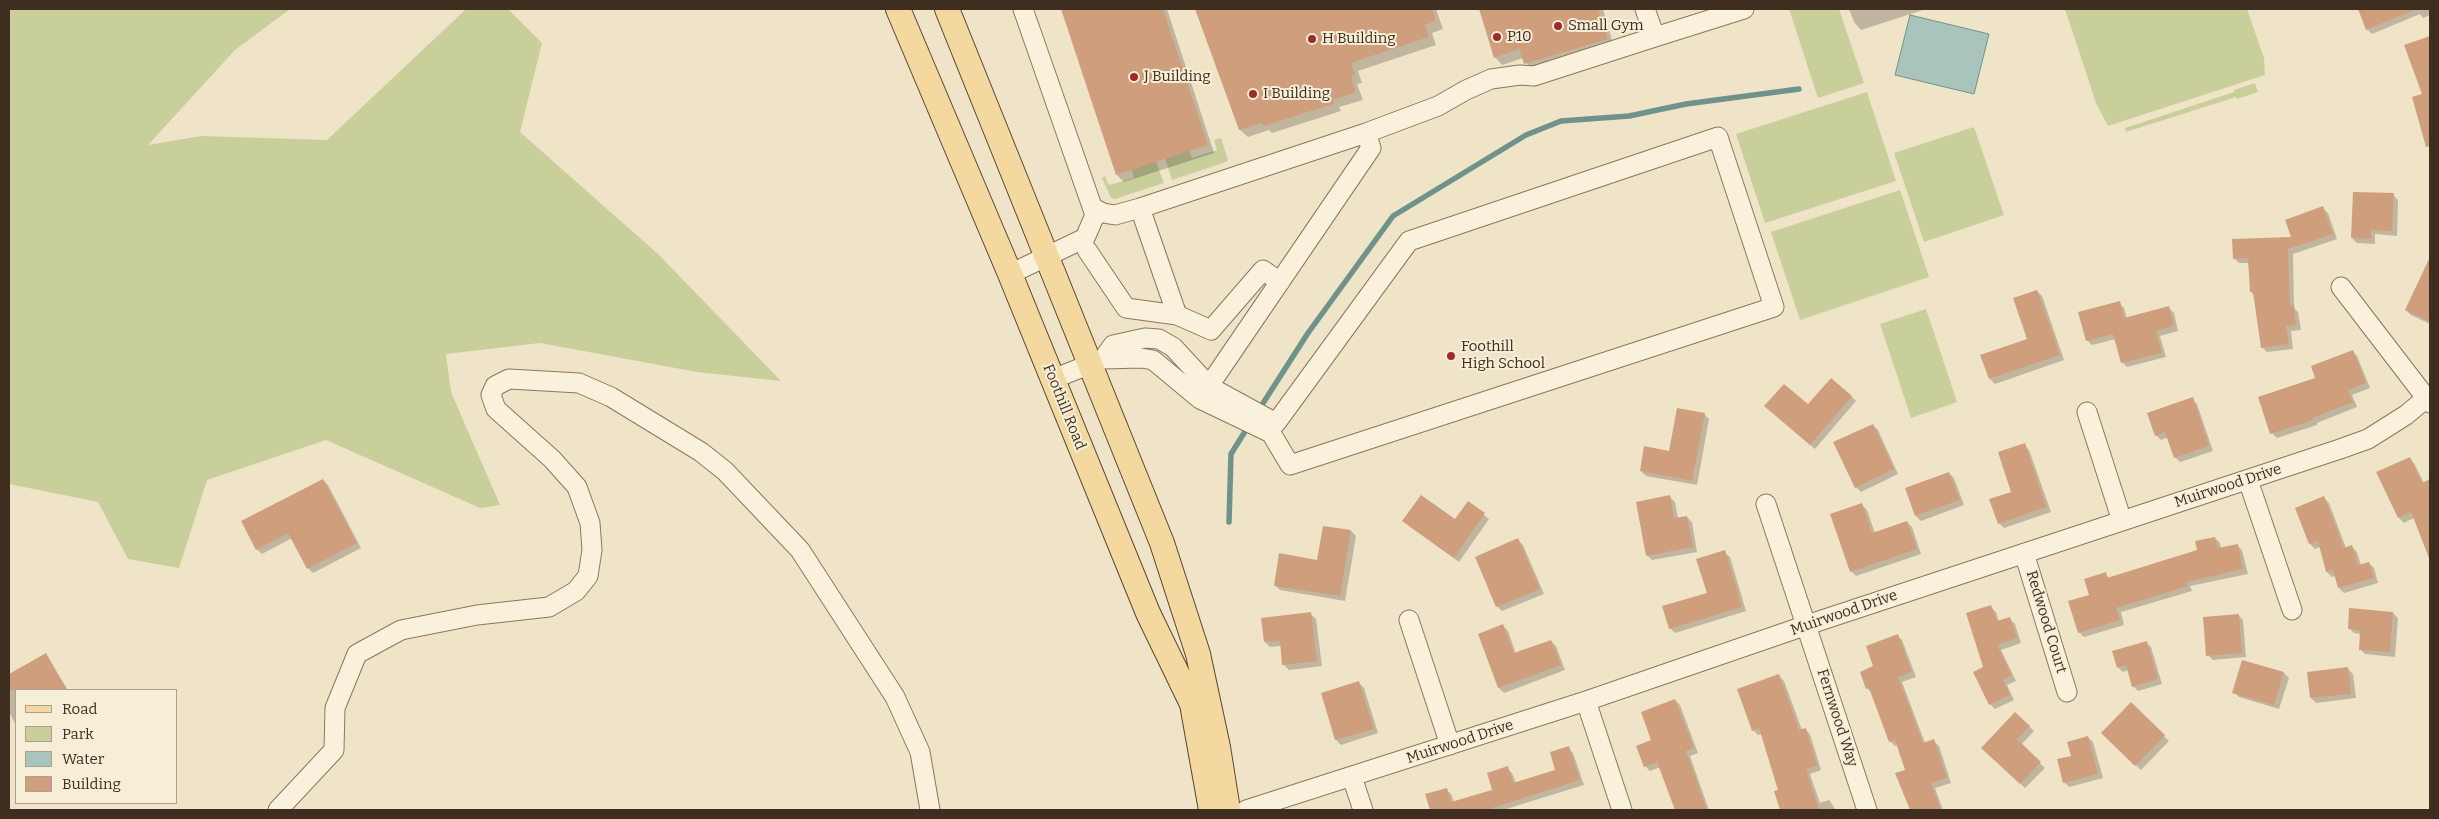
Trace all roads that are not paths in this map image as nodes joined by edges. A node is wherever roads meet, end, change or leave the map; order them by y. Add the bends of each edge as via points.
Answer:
1 (898, 9) edge
2 (947, 9) edge
3 (1024, 9) edge
4 (1645, 9) edge
5 (1744, 9) edge
6 (1654, 37) junction
7 (1366, 133) junction
8 (1094, 208) junction
9 (1140, 208) junction
10 (1087, 250) dead end
11 (1047, 257) junction
12 (1010, 274) junction
13 (1280, 282) junction
14 (2341, 287) dead end
15 (1177, 315) junction
16 (1096, 362) junction
17 (1053, 379) junction
18 (1205, 393) junction
19 (2429, 399) edge
20 (2087, 412) dead end
21 (2248, 480) junction
22 (1766, 504) dead end
23 (2122, 521) junction
24 (2024, 553) junction
25 (2292, 610) dead end
26 (1409, 620) dead end
27 (1807, 625) junction
28 (2068, 692) dead end
29 (1586, 701) junction
30 (1450, 745) junction
31 (1352, 777) junction
32 (278, 810) edge
33 (930, 810) edge
34 (1211, 810) edge
35 (1228, 810) edge
36 (1246, 810) edge
37 (1363, 810) edge
38 (1622, 810) edge
39 (1867, 810) edge

1 - 12 main road, Foothill Road
2 - 11 main road
3 - 8 street
4 - 6 street
5 - 6 street
6 - 7 street via 1534,76 1491,79 1438,106
7 - 9 street
7 - 13 street via 1371,148
8 - 9 street via 1115,214
8 - 11 street via 1096,215 1085,238
9 - 15 street
10 - 15 street via 1126,308
11 - 12 street
11 - 16 main road
12 - 17 main road, Foothill Road
13 - 15 street via 1263,270 1210,330
13 - 18 street
14 - 19 street
16 - 17 street
16 - 18 street via 1112,345 1145,338 1159,339 1173,347
16 - 35 main road via 1162,543 1198,654
17 - 34 main road, Foothill Road via 1148,613 1192,704
18 - 18 street via 1276,423 1409,241 1718,137 1774,307 1290,465 1271,432
19 - 21 street, Muirwood Drive via 2368,439
20 - 23 street
21 - 23 street, Muirwood Drive
21 - 25 street
22 - 27 street, Fernwood Way
23 - 24 street, Muirwood Drive
24 - 27 street, Muirwood Drive
24 - 28 street, Redwood Court
26 - 30 street
27 - 29 street, Muirwood Drive
27 - 39 street, Fernwood Way
29 - 30 street, Muirwood Drive
29 - 38 street
30 - 31 street, Muirwood Drive
31 - 36 street, Muirwood Drive
31 - 37 street
32 - 33 street via 334,750 335,708 357,654 401,630 477,615 549,607 576,591 588,576 592,550 590,523 577,487 552,459 496,409 491,396 495,386 509,379 579,383 611,397 701,452 725,471 800,550 895,696 920,752

